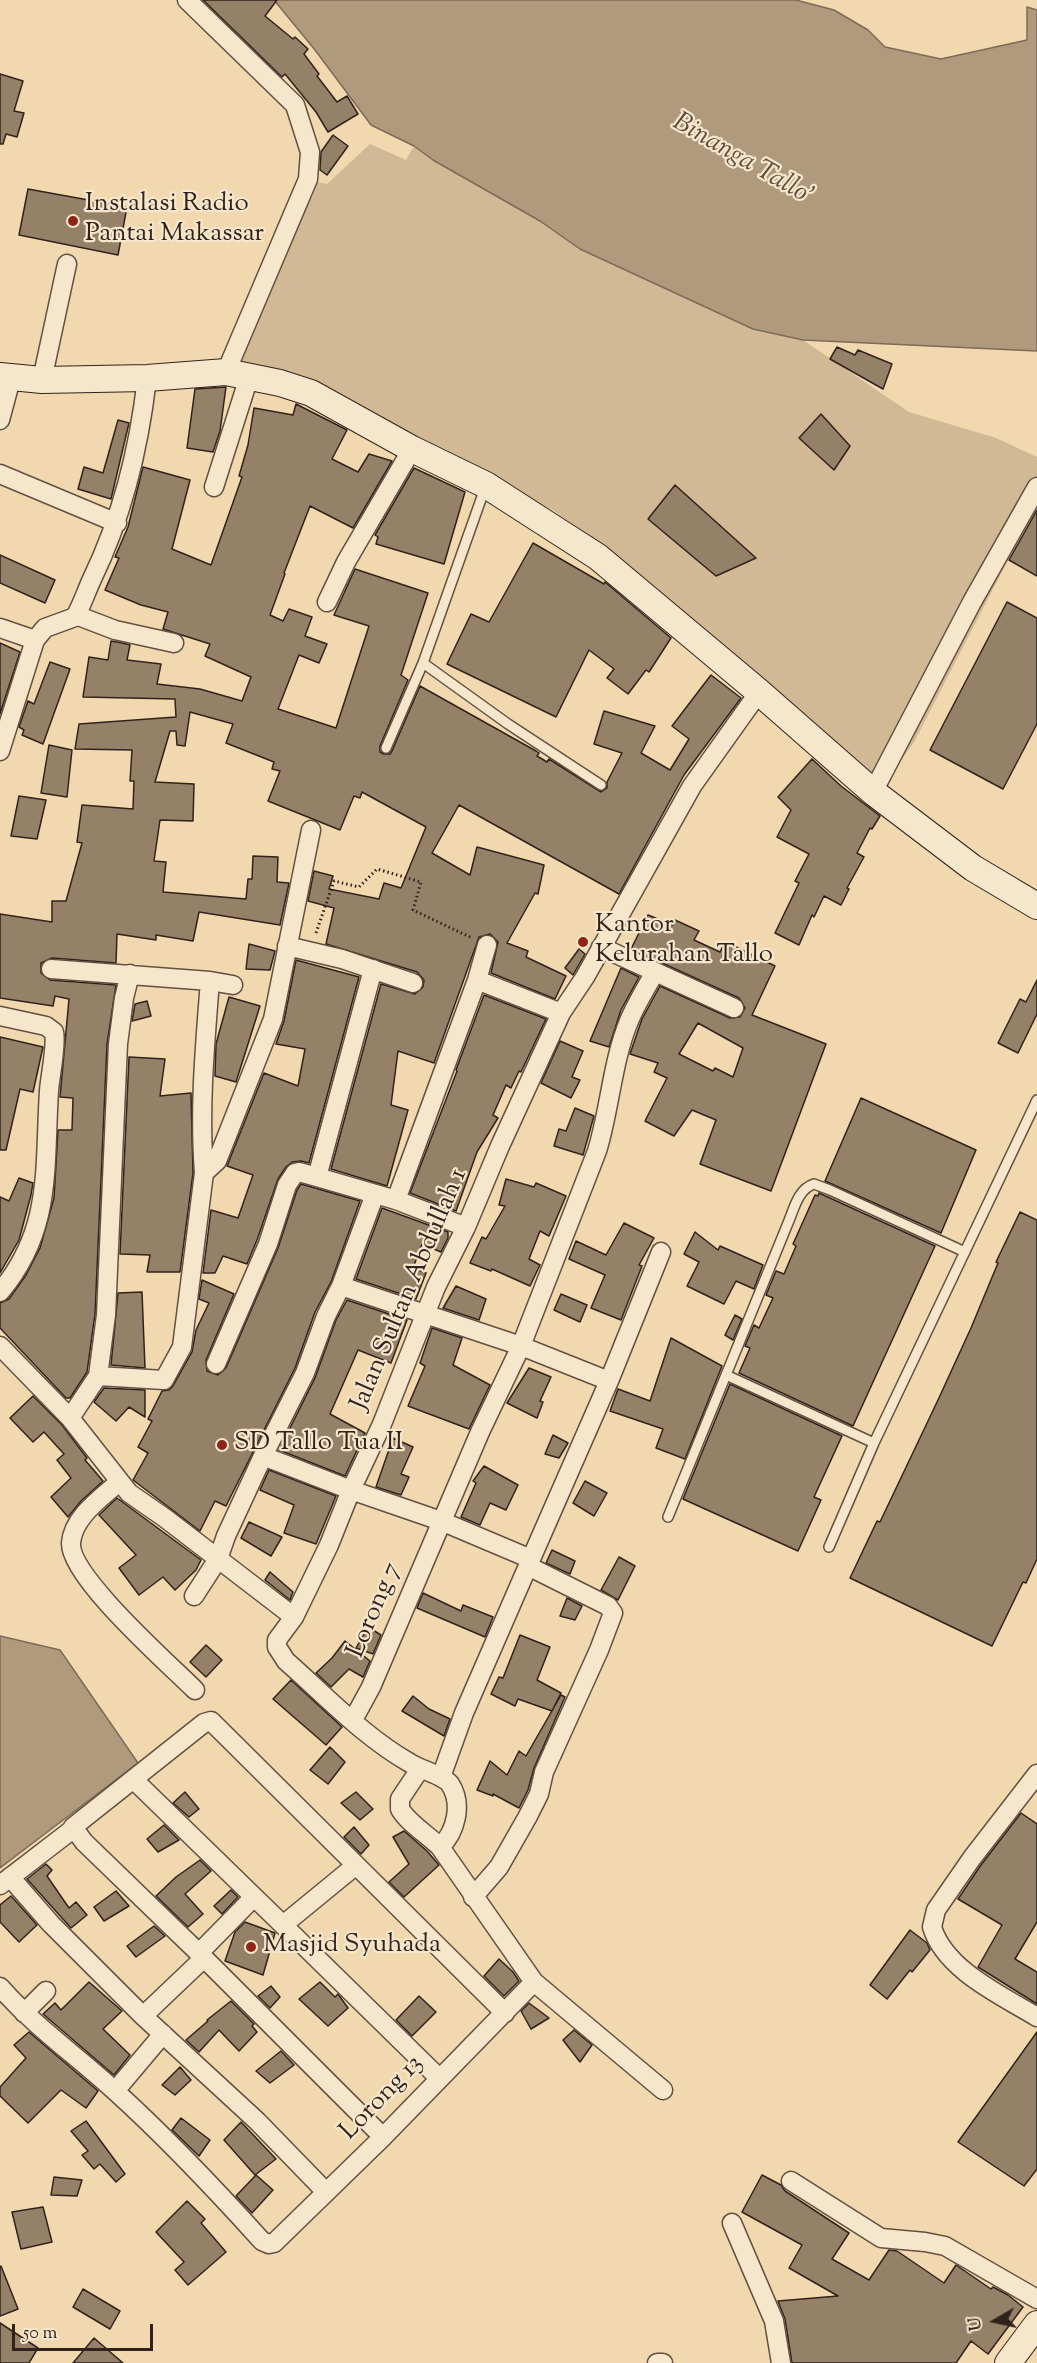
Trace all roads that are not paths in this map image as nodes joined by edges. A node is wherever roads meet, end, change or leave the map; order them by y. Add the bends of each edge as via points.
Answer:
1 (187, 0) edge
2 (67, 264) dead end
3 (238, 374) junction
4 (5, 378) edge
5 (147, 378) junction
6 (42, 380) junction
7 (0, 420) edge
8 (412, 449) junction
9 (0, 474) edge
10 (486, 485) junction
11 (214, 486) dead end
12 (1037, 487) edge
13 (117, 523) junction
14 (327, 602) dead end
15 (76, 615) junction
16 (0, 628) edge
17 (35, 640) junction
18 (174, 642) dead end
19 (423, 663) junction
20 (759, 692) junction
21 (3, 729) edge
22 (386, 748) dead end
23 (0, 751) edge
24 (601, 785) dead end
25 (873, 792) junction
26 (311, 830) dead end
27 (1037, 906) edge
28 (487, 945) road end
29 (287, 946) junction
30 (601, 947) junction
31 (51, 969) dead end
32 (373, 969) junction
33 (655, 972) junction
34 (130, 974) junction
35 (477, 980) junction
36 (210, 981) junction
37 (413, 984) dead end
38 (234, 985) dead end
39 (734, 1008) dead end
40 (561, 1013) junction
41 (0, 1016) edge
42 (1037, 1100) edge
43 (204, 1173) junction
44 (317, 1177) junction
45 (375, 1194) junction
46 (396, 1200) junction
47 (466, 1227) junction
48 (661, 1252) dead end
49 (964, 1252) junction
50 (341, 1286) junction
51 (0, 1292) edge
52 (424, 1315) junction
53 (521, 1346) junction
54 (3, 1356) edge
55 (216, 1364) dead end
56 (726, 1375) junction
57 (98, 1376) junction
58 (609, 1380) junction
59 (70, 1418) junction
60 (874, 1443) junction
61 (263, 1455) junction
62 (118, 1482) junction
63 (351, 1490) junction
64 (668, 1517) dead end
65 (441, 1521) junction
66 (829, 1547) dead end
67 (218, 1559) junction
68 (530, 1562) junction
69 (194, 1596) dead end
70 (294, 1617) junction
71 (195, 1690) dead end
72 (353, 1720) junction
73 (420, 1769) junction
74 (1037, 1774) edge
75 (441, 1776) junction
76 (134, 1780) junction
77 (73, 1829) junction
78 (445, 1855) junction
79 (355, 1866) junction
80 (5, 1881) edge
81 (254, 1897) junction
82 (474, 1897) junction
83 (283, 1925) junction
84 (202, 1955) junction
85 (534, 1982) junction
86 (0, 1987) edge
87 (46, 1991) dead end
88 (24, 2013) junction
89 (505, 2013) junction
90 (143, 2016) junction
91 (1037, 2017) edge
92 (163, 2034) junction
93 (439, 2078) junction
94 (663, 2090) dead end
95 (115, 2091) junction
96 (383, 2138) junction
97 (791, 2181) dead end
98 (326, 2192) junction
99 (732, 2223) dead end
100 (1037, 2299) edge
101 (1037, 2324) edge
102 (657, 2363) edge
103 (663, 2363) edge
104 (781, 2363) edge
105 (1008, 2363) edge

1 - 3 street via 295,105 310,152 310,174
2 - 6 street
3 - 5 street
3 - 8 street via 311,393
3 - 11 street
4 - 6 street
4 - 7 street
5 - 6 street
5 - 13 street via 139,438
8 - 10 street
8 - 14 street via 351,552
9 - 13 street
10 - 19 lane
10 - 20 street via 598,557
12 - 25 street
13 - 15 street
15 - 17 street via 45,628
15 - 18 street via 115,630
16 - 17 street
17 - 21 street
19 - 22 lane
19 - 24 lane
20 - 25 street
20 - 30 street, Jalan Sultan Abdullah 1 via 692,786
21 - 23 street
25 - 27 street via 973,868
26 - 29 street
28 - 35 street
29 - 32 street
29 - 43 street via 273,1019 217,1161
30 - 33 street
30 - 40 street, Jalan Sultan Abdullah 1
31 - 34 street
32 - 37 street
32 - 44 street
33 - 39 street
33 - 53 street, Lorong 7 via 629,1021 597,1151
34 - 36 street
34 - 57 street via 118,1044 106,1315
35 - 40 street
35 - 46 street
36 - 38 street
36 - 43 street
40 - 47 street, Jalan Sultan Abdullah 1
41 - 51 street via 46,1026 55,1037 44,1198 24,1258
42 - 49 lane
43 - 57 street via 181,1352 164,1380
44 - 45 street
44 - 55 street via 299,1172 291,1176 268,1244
45 - 46 street
45 - 50 street
46 - 47 street
47 - 52 street, Jalan Sultan Abdullah 1
48 - 58 street
49 - 56 lane via 830,1190 810,1186 800,1195
49 - 60 lane
50 - 52 street
50 - 61 street via 305,1373
52 - 53 street
52 - 63 street, Jalan Sultan Abdullah 1 via 382,1424
53 - 58 street
53 - 65 street, Lorong 7
54 - 59 street
56 - 60 lane
56 - 64 lane
57 - 59 street
58 - 68 street
59 - 62 street
60 - 66 lane
61 - 63 street
61 - 67 street
62 - 67 street
62 - 71 street via 78,1522 71,1541 72,1551 100,1595
63 - 65 street
63 - 70 street, Jalan Sultan Abdullah 1
65 - 68 street
65 - 72 street, Lorong 7 via 397,1628
67 - 69 street
67 - 70 street
68 - 75 street
68 - 82 street via 608,1606 613,1613 528,1816 500,1866
70 - 72 street, Jalan Sultan Abdullah 1 via 279,1637 279,1651
72 - 73 street, Jalan Sultan Abdullah 1 via 375,1740
73 - 75 street, Jalan Sultan Abdullah 1
73 - 78 street via 400,1799 400,1809
74 - 91 street via 936,1910 932,1927 945,1953 961,1969
75 - 78 street via 450,1785 456,1805
76 - 77 street
76 - 79 street via 204,1723 212,1721
76 - 81 street
77 - 80 street
77 - 84 street
78 - 82 street
79 - 83 street
79 - 89 street
80 - 90 street
81 - 83 street
81 - 84 street
82 - 85 street
83 - 93 street
84 - 90 street
84 - 96 street
85 - 89 street, Lorong 13
85 - 94 street
86 - 88 street
87 - 88 street
88 - 95 street
89 - 93 street, Lorong 13
90 - 92 street
92 - 95 street
92 - 98 street
93 - 96 street, Lorong 13
95 - 98 street, Lorong 13 via 198,2170 265,2243 274,2243
96 - 98 street, Lorong 13
97 - 100 street via 882,2238 945,2246
99 - 104 street via 774,2321
101 - 105 street
102 - 103 street

